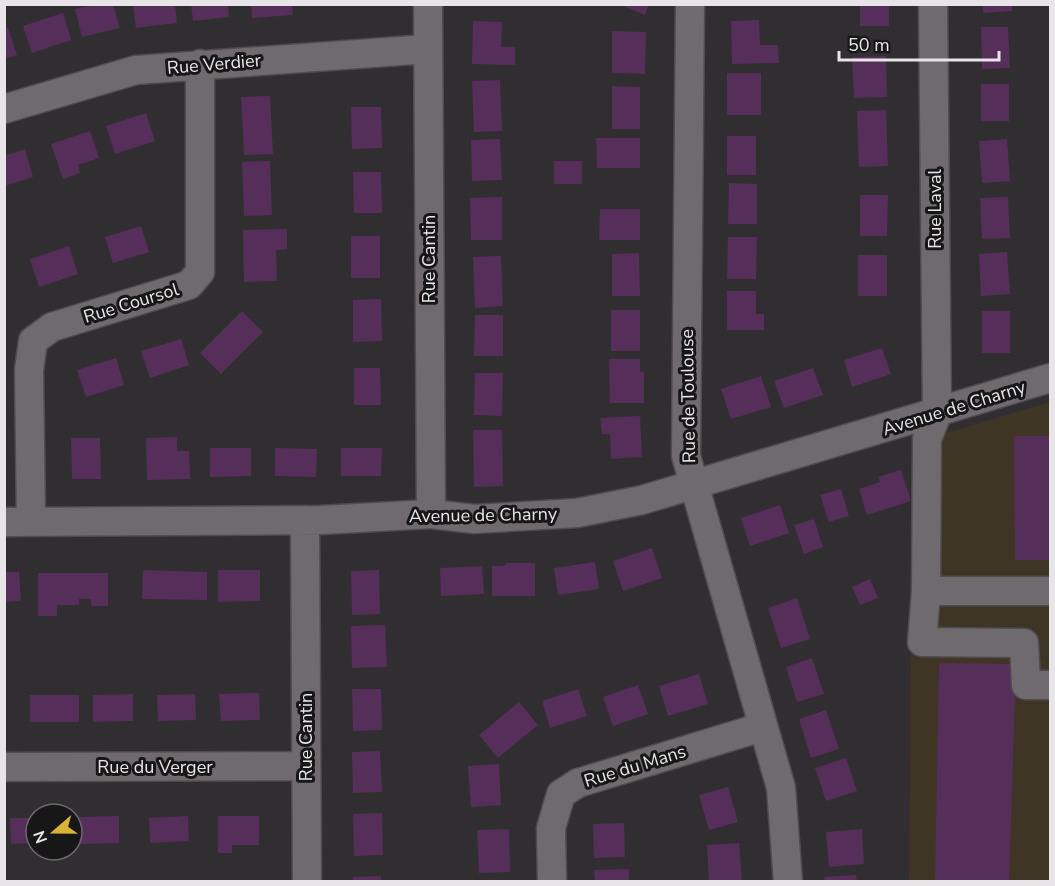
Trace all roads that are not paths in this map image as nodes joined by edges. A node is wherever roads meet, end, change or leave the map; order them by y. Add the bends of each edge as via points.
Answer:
1 (428, 4) edge
2 (690, 4) edge
3 (933, 4) edge
4 (428, 49) junction
5 (200, 64) junction
6 (4, 109) edge
7 (1050, 378) edge
8 (937, 414) junction
9 (692, 484) junction
10 (431, 514) junction
11 (304, 520) junction
12 (18, 522) edge
13 (926, 591) junction
14 (1050, 591) edge
15 (1050, 685) edge
16 (762, 727) junction
17 (306, 766) junction
18 (4, 767) edge
19 (307, 882) edge
20 (552, 882) edge
21 (788, 882) edge

1 - 4 street, Rue Cantin
2 - 9 street, Rue de Toulouse via 686,456
3 - 8 street, Rue Laval
4 - 5 street, Rue Verdier
4 - 10 street, Rue Cantin
5 - 6 street, Rue Verdier via 136,70
5 - 12 street, Rue Coursol via 200,272 189,285 52,327 33,341
7 - 8 street, Avenue de Charny
8 - 9 street, Avenue de Charny
8 - 13 street via 927,439
9 - 10 street, Avenue de Charny via 642,500 578,513 474,519
9 - 16 street, Rue de Toulouse
10 - 11 street, Avenue de Charny
11 - 12 street, Avenue de Charny
11 - 17 street, Rue Cantin
13 - 14 street
13 - 15 street via 922,642 1024,643 1026,685
16 - 20 street, Rue du Mans via 578,783 561,794 551,828
16 - 21 street, Rue de Toulouse via 781,788
17 - 18 street, Rue du Verger
17 - 19 street, Rue Cantin

